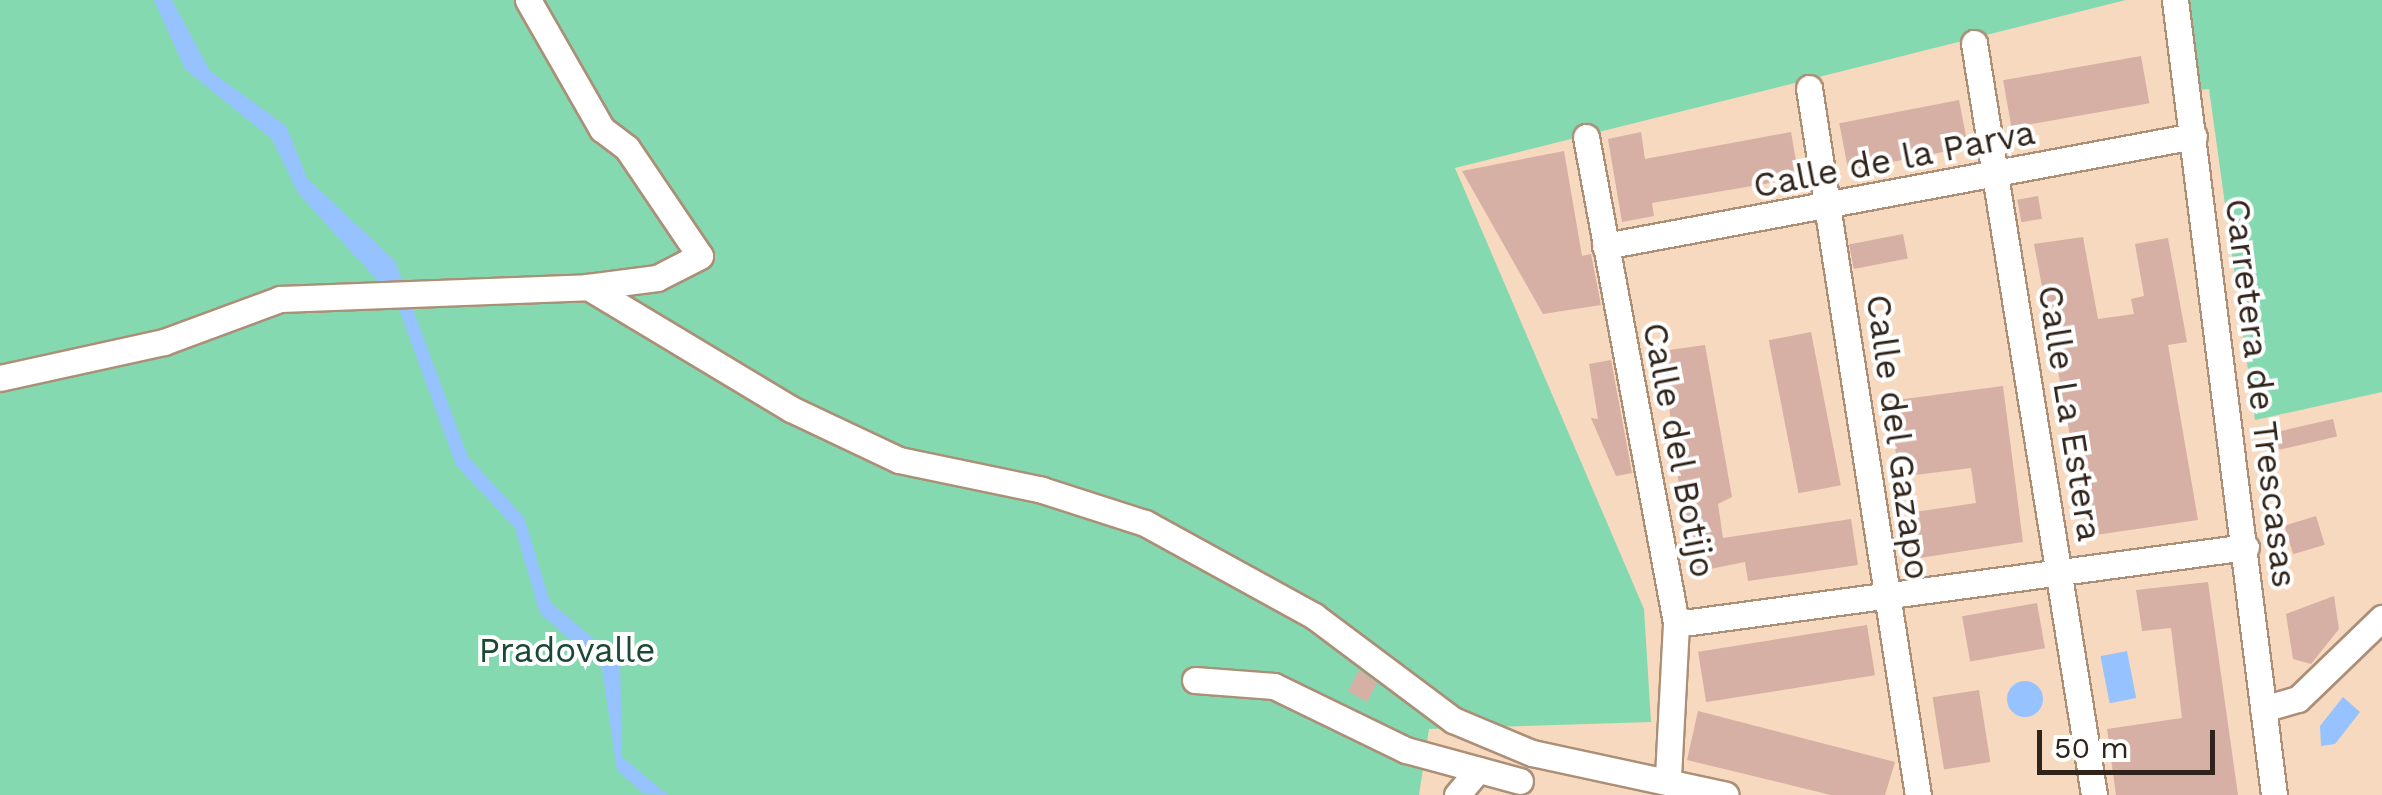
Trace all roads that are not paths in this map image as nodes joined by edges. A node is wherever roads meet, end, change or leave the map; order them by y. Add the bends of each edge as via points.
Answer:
1 (528, 0) edge
2 (2175, 0) edge
3 (1974, 44) dead end
4 (1809, 88) dead end
5 (2194, 136) junction
6 (1586, 137) dead end
7 (1996, 176) junction
8 (1828, 208) junction
9 (1605, 246) junction
10 (588, 287) junction
11 (0, 378) edge
12 (2246, 547) junction
13 (2061, 571) junction
14 (1886, 595) junction
15 (2382, 618) edge
16 (1676, 624) junction
17 (1194, 680) dead end
18 (2263, 709) junction
19 (1532, 753) junction
20 (1478, 770) junction
21 (1668, 778) junction
22 (1520, 788) edge
23 (1723, 794) edge
24 (1458, 795) edge
25 (1918, 795) edge
26 (2094, 795) edge
27 (2274, 795) edge

1 - 10 street via 602,130 626,148 700,256 658,278
2 - 5 street, Carretera de Trescasas
3 - 7 street, Calle La Estera
4 - 8 street, Calle del Gazapo
5 - 7 street, Calle de la Parva
5 - 12 street, Carretera de Trescasas
6 - 9 street, Calle del Botijo
7 - 8 street, Calle de la Parva
7 - 13 street, Calle La Estera
8 - 9 street, Calle de la Parva
8 - 14 street, Calle del Gazapo
9 - 16 street, Calle del Botijo
10 - 11 street via 280,299 164,342
10 - 19 street via 791,409 898,460 1144,523 1314,616 1453,720
12 - 13 street
12 - 18 street, Carretera de Trescasas
13 - 14 street
13 - 26 street, Calle La Estera
14 - 16 street
14 - 25 street, Calle del Gazapo
15 - 18 street via 2298,699
16 - 21 street, Calle del Botijo
17 - 20 street via 1274,686 1433,759
18 - 27 street, Carretera de Trescasas
19 - 21 street
19 - 22 street
20 - 22 street
20 - 24 street
21 - 23 street

